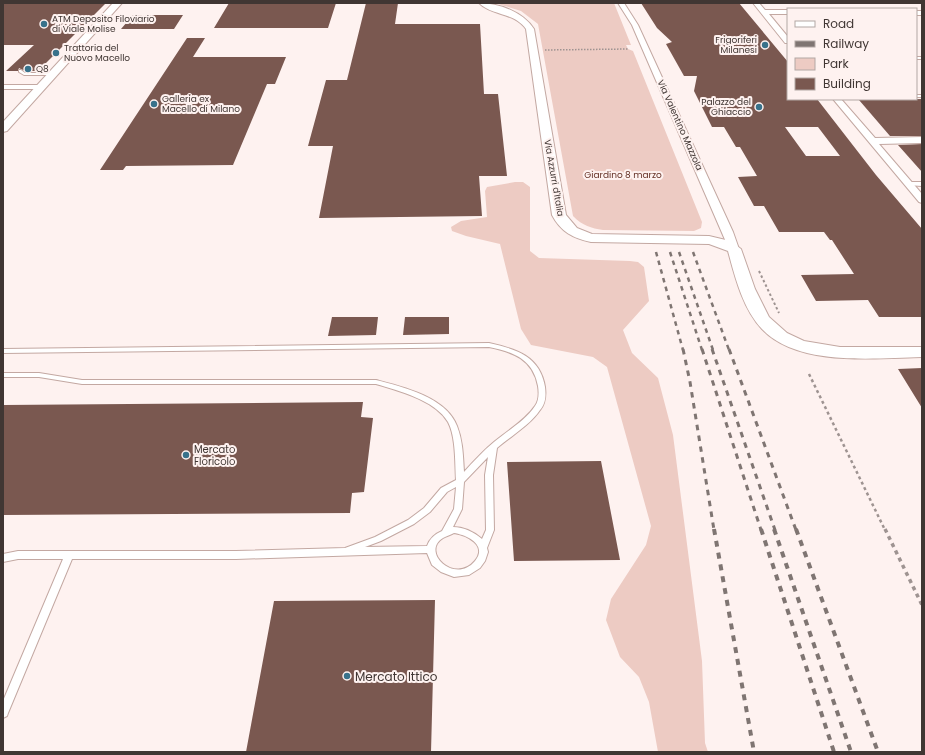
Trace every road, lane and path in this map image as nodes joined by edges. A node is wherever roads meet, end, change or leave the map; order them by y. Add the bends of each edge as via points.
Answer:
1 (118, 3) edge
2 (474, 3) edge
3 (483, 3) edge
4 (621, 3) edge
5 (756, 3) edge
6 (505, 12) junction
7 (763, 12) junction
8 (787, 12) edge
9 (787, 40) edge
10 (628, 49) dead end
11 (542, 50) dead end
12 (20, 71) dead end
13 (53, 74) junction
14 (3, 87) edge
15 (41, 87) junction
16 (838, 100) edge
17 (3, 129) edge
18 (922, 140) edge
19 (872, 141) junction
20 (908, 184) junction
21 (922, 184) edge
22 (922, 200) edge
23 (694, 240) junction
24 (734, 249) junction
25 (739, 266) junction
26 (3, 351) edge
27 (922, 352) edge
28 (808, 374) dead end
29 (3, 375) edge
30 (492, 447) junction
31 (460, 481) junction
32 (446, 532) junction
33 (483, 548) junction
34 (430, 549) junction
35 (346, 551) junction
36 (69, 555) junction
37 (3, 558) edge
38 (922, 605) edge
39 (3, 713) edge

1 - 13 street
2 - 6 street, Via Azzurri d'Italia via 483,8
3 - 6 street, Via Azzurri d'Italia
4 - 24 street, Via Valentino Mazzola via 635,25
5 - 7 street
6 - 23 street, Via Azzurri d'Italia via 524,20 530,29 559,216 563,225 579,235 591,238
7 - 8 street
7 - 9 street
10 - 11 path
12 - 13 lane via 23,74
13 - 15 street
14 - 15 street
15 - 17 street
16 - 19 street
18 - 19 street
19 - 20 street
20 - 21 lane
20 - 22 street
23 - 24 street, Via Azzurri d'Italia via 719,242
23 - 25 street, Via Azzurri d'Italia via 722,248
24 - 25 street
25 - 27 street via 762,318 773,330 792,341 820,351
26 - 30 lane via 489,345 512,350 526,358 537,370 542,388 540,404 530,418
28 - 38 path
29 - 31 lane via 39,375 82,382 376,382 400,388 423,398 451,421 458,447
30 - 31 lane
30 - 33 lane via 489,475 490,530
31 - 32 lane via 458,509
31 - 35 lane via 444,490 427,510 411,522 378,539
32 - 33 lane via 462,530 470,533 481,542
32 - 34 lane via 433,542
33 - 34 lane via 482,559 463,573 439,568
34 - 35 lane
35 - 36 lane via 236,555
36 - 37 lane via 18,555
36 - 39 lane

